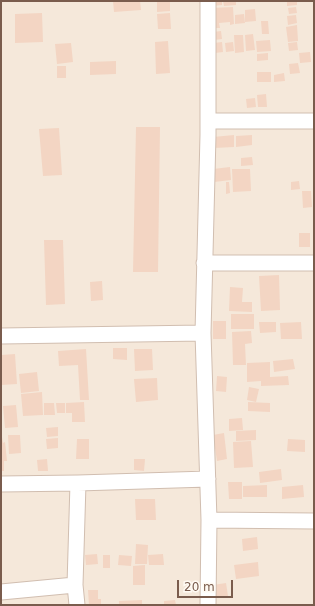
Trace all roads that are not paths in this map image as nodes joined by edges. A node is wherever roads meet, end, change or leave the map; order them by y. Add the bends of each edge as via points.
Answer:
1 (208, 1) edge
2 (208, 121) junction
3 (314, 121) edge
4 (204, 263) junction
5 (314, 263) edge
6 (203, 333) junction
7 (1, 336) edge
8 (208, 479) junction
9 (1, 484) edge
10 (78, 484) junction
11 (209, 520) junction
12 (314, 521) edge
13 (75, 586) junction
14 (1, 592) edge
15 (77, 605) edge
16 (208, 605) edge

1 - 2 street
2 - 3 street
2 - 4 street
4 - 5 street
4 - 6 street
6 - 7 street
6 - 8 street
8 - 10 street
8 - 11 street
9 - 10 street
10 - 13 street
11 - 12 street
11 - 16 street
13 - 14 street
13 - 15 street

